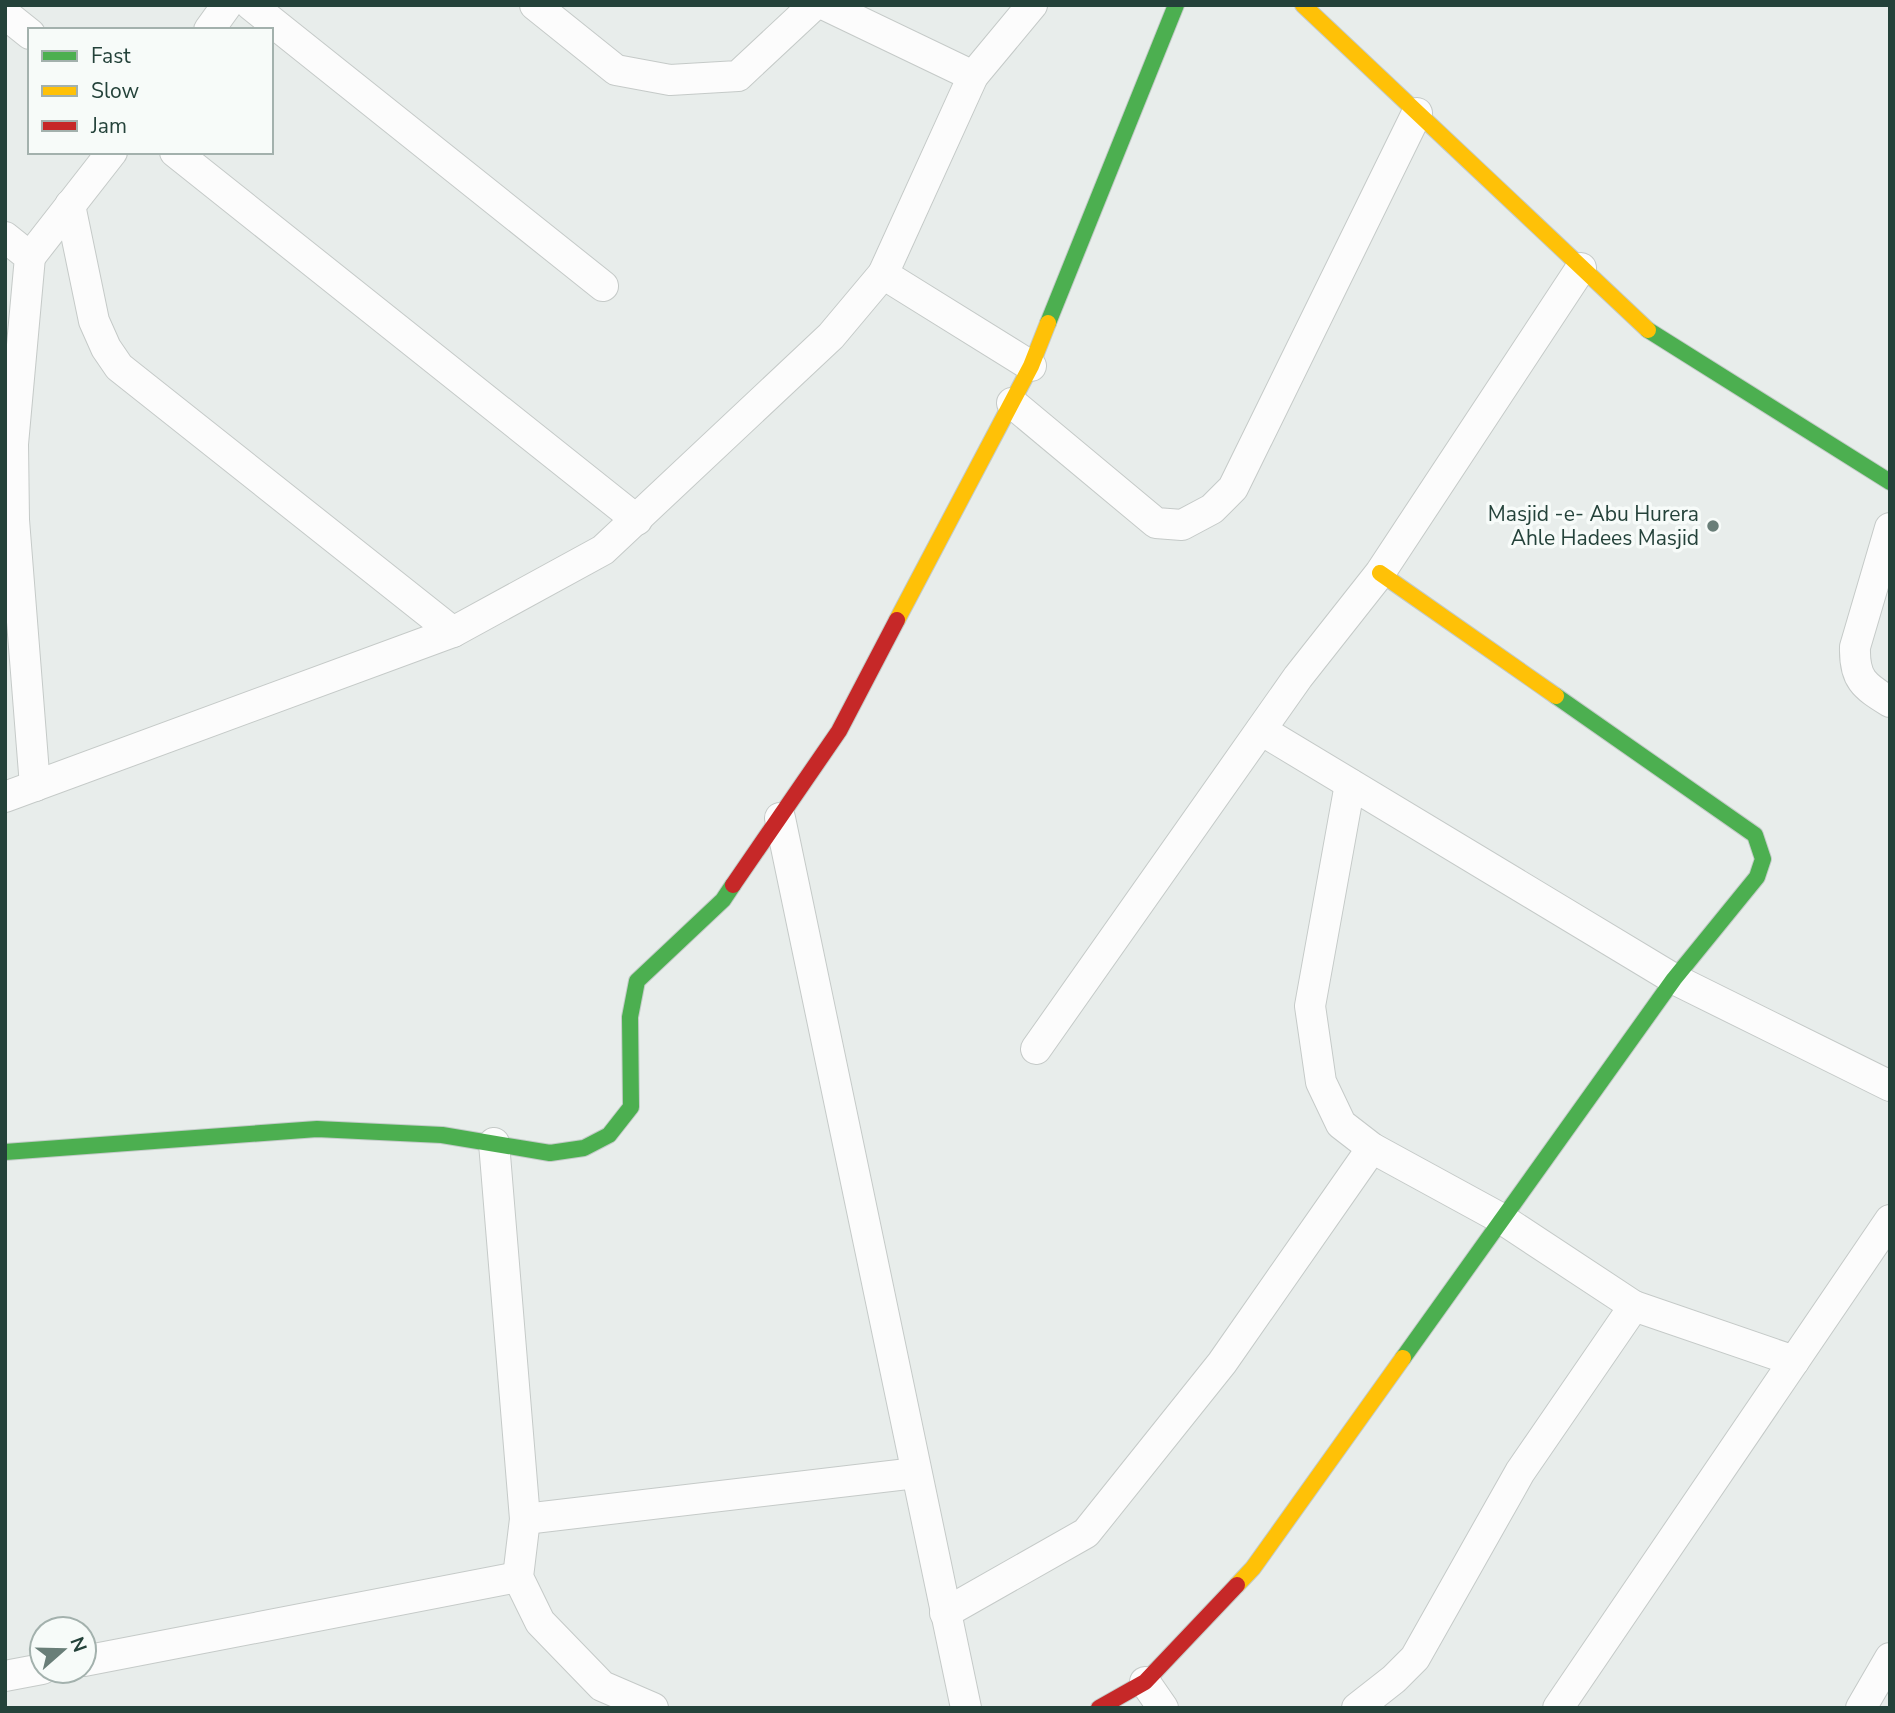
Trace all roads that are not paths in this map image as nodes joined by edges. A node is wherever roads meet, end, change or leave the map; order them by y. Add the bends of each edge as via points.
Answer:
1 (227, 5) edge
2 (251, 5) edge
3 (535, 5) edge
4 (814, 5) edge
5 (824, 5) edge
6 (1032, 5) edge
7 (1176, 5) edge
8 (1303, 5) edge
9 (5, 14) edge
10 (210, 28) edge
11 (28, 32) edge
12 (973, 76) junction
13 (1417, 113) junction
14 (110, 154) edge
15 (178, 154) edge
16 (70, 205) junction
17 (5, 237) edge
18 (30, 257) junction
19 (1581, 268) junction
20 (883, 274) junction
21 (603, 286) dead end
22 (1031, 366) junction
23 (1012, 403) junction
24 (1890, 482) edge
25 (637, 520) junction
26 (1890, 528) edge
27 (1380, 573) junction
28 (453, 632) junction
29 (1890, 702) edge
30 (1261, 730) junction
31 (1350, 783) junction
32 (35, 786) junction
33 (5, 797) edge
34 (780, 818) junction
35 (1674, 979) junction
36 (1036, 1049) dead end
37 (1890, 1086) edge
38 (494, 1143) junction
39 (1372, 1148) junction
40 (5, 1152) edge
41 (1502, 1219) junction
42 (1890, 1220) edge
43 (1634, 1306) junction
44 (1794, 1361) junction
45 (916, 1474) junction
46 (525, 1519) junction
47 (518, 1577) junction
48 (945, 1613) junction
49 (98, 1658) edge
50 (1890, 1658) edge
51 (28, 1672) edge
52 (5, 1676) edge
53 (1145, 1682) junction
54 (653, 1708) edge
55 (966, 1708) edge
56 (1099, 1708) edge
57 (1163, 1708) edge
58 (1357, 1708) edge
59 (1558, 1708) edge
60 (1861, 1708) edge

1 - 10 street
2 - 21 street
3 - 4 street via 616,70 670,80 738,76
5 - 12 street
6 - 12 street
7 - 22 street
8 - 13 street
9 - 11 street
12 - 20 street
13 - 19 street
13 - 23 street via 1233,488 1212,509 1182,525 1156,523
14 - 16 street
15 - 25 street
16 - 18 street
16 - 28 street via 94,321 119,367
17 - 18 street
18 - 32 street via 13,443
19 - 24 street via 1643,327
19 - 27 street
20 - 22 street
20 - 25 street via 831,336
22 - 23 street
23 - 34 street via 839,732
25 - 28 street via 603,550
26 - 29 street via 1855,647 1855,667 1862,682
27 - 30 street
27 - 35 street via 1755,835 1763,859 1757,877
28 - 32 street
30 - 31 street
30 - 36 street
31 - 35 street
31 - 39 street via 1310,1006 1321,1082 1341,1124
32 - 33 street
34 - 38 street via 723,900 637,981 630,1017 631,1107 609,1135 584,1148 550,1153
34 - 45 street
35 - 37 street
35 - 41 street
38 - 40 street via 442,1135 317,1129
38 - 46 street
39 - 41 street
39 - 48 street via 1222,1363 1086,1533
41 - 43 street
41 - 53 street via 1254,1568
42 - 44 street
43 - 44 street
43 - 58 street via 1520,1472 1415,1658
44 - 59 street
45 - 46 street
45 - 48 street
46 - 47 street
47 - 49 street
47 - 54 street via 540,1622 602,1686
48 - 55 street
50 - 60 street
51 - 52 street
53 - 56 street
53 - 57 street

